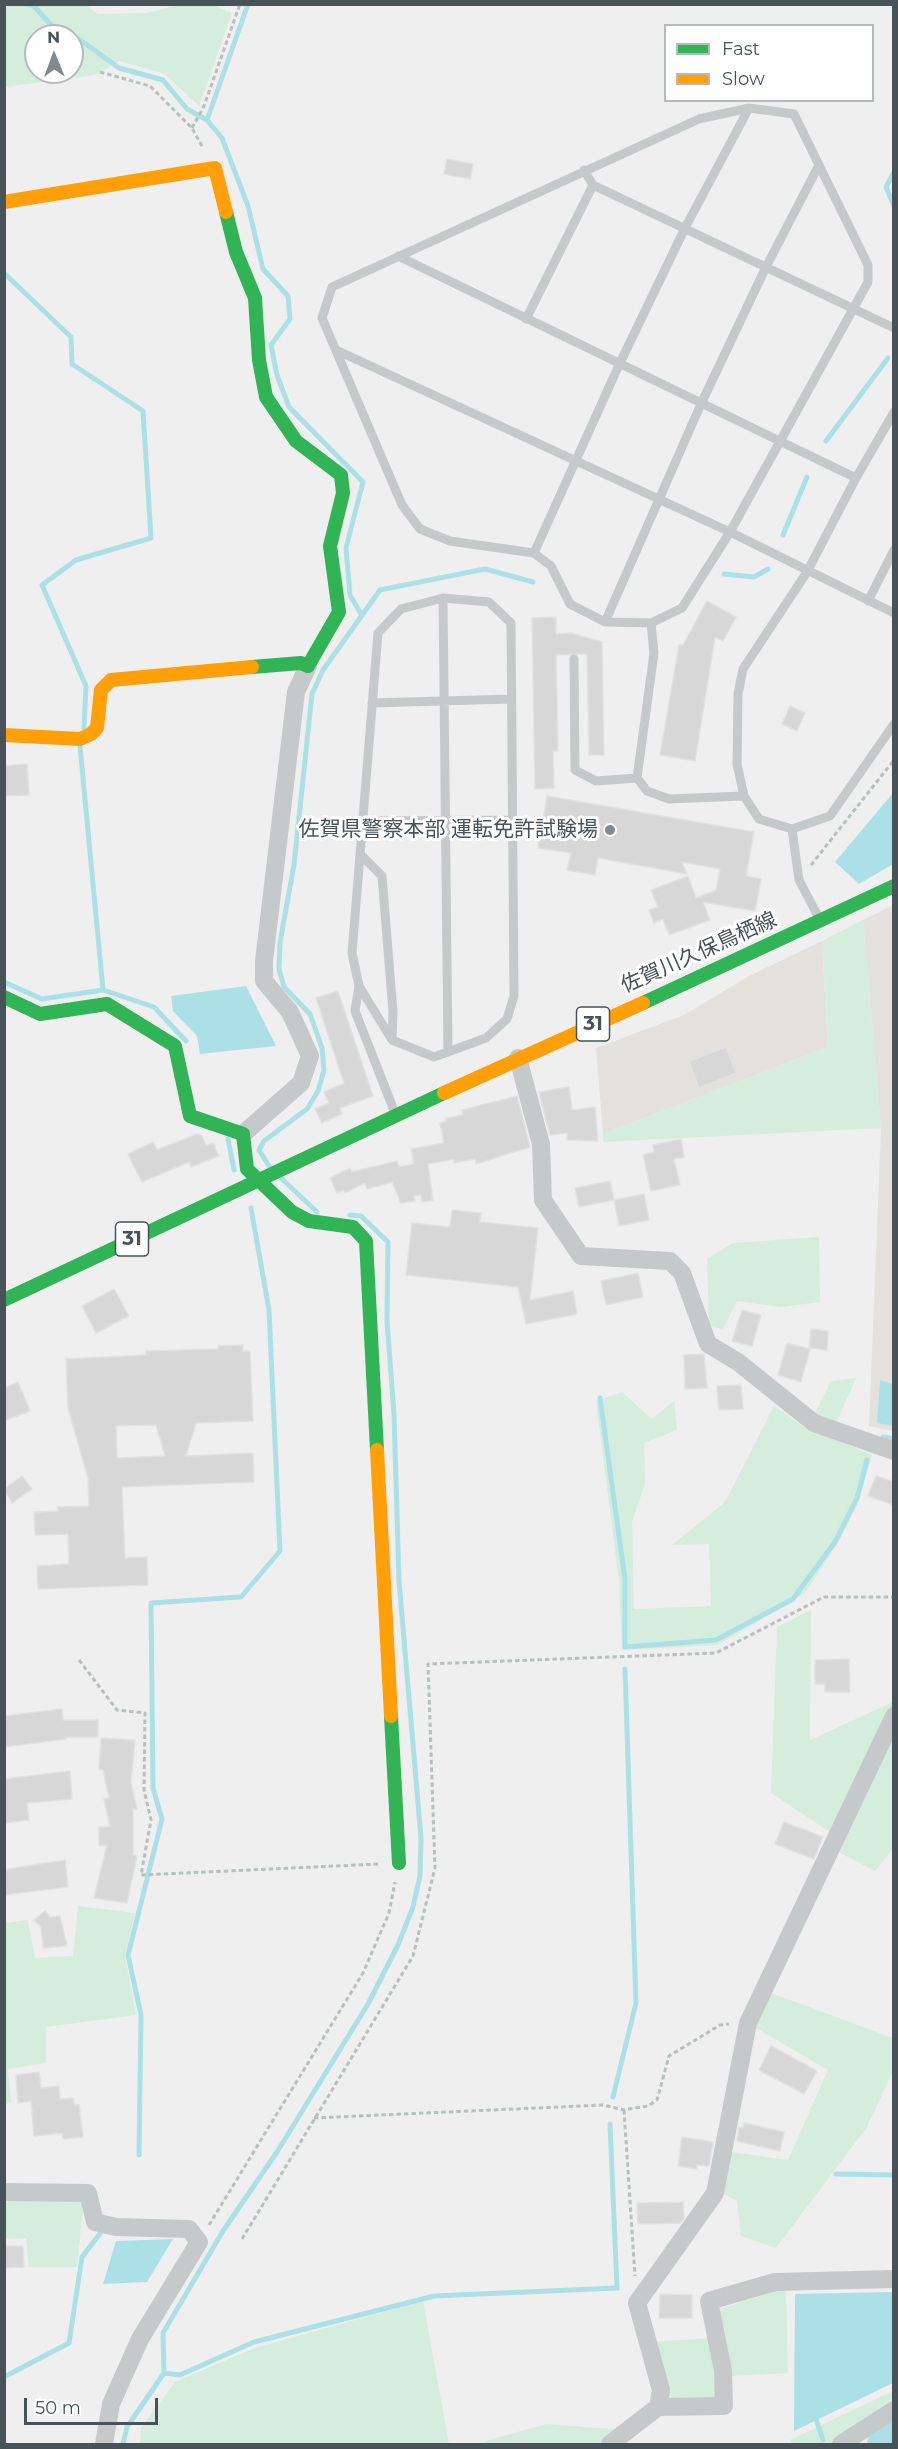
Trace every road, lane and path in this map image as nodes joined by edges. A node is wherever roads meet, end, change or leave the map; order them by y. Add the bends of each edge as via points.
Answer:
1 (240, 4) edge
2 (100, 72) dead end
3 (749, 108) junction
4 (192, 128) junction
5 (819, 165) junction
6 (215, 168) junction
7 (584, 170) junction
8 (593, 185) junction
9 (4, 202) edge
10 (685, 228) junction
11 (399, 256) junction
12 (766, 267) junction
13 (854, 309) junction
14 (526, 319) junction
15 (894, 328) edge
16 (336, 350) junction
17 (619, 365) junction
18 (701, 404) junction
19 (894, 412) edge
20 (780, 442) junction
21 (575, 461) junction
22 (856, 478) junction
23 (659, 500) junction
24 (730, 532) junction
25 (894, 550) edge
26 (534, 553) junction
27 (807, 572) junction
28 (442, 598) junction
29 (868, 601) junction
30 (894, 613) edge
31 (605, 622) junction
32 (651, 623) junction
33 (574, 658) dead end
34 (308, 666) junction
35 (512, 699) junction
36 (444, 701) junction
37 (372, 703) junction
38 (894, 724) edge
39 (4, 735) edge
40 (894, 760) edge
41 (637, 778) junction
42 (744, 796) junction
43 (445, 820) junction
44 (513, 820) junction
45 (362, 821) junction
46 (792, 829) junction
47 (360, 854) junction
48 (799, 880) junction
49 (894, 886) edge
50 (821, 922) junction
51 (359, 986) junction
52 (4, 997) edge
53 (392, 1040) junction
54 (448, 1053) junction
55 (518, 1058) junction
56 (396, 1115) junction
57 (243, 1134) junction
58 (260, 1178) junction
59 (4, 1300) edge
60 (894, 1452) edge
61 (894, 1597) edge
62 (79, 1660) dead end
63 (894, 1716) edge
64 (399, 1863) junction
65 (748, 2023) junction
66 (624, 2110) junction
67 (314, 2118) junction
68 (4, 2192) edge
69 (242, 2239) dead end
70 (199, 2242) junction
71 (894, 2279) edge
72 (637, 2303) junction
73 (658, 2407) junction
74 (894, 2410) edge
75 (104, 2445) edge
76 (610, 2445) edge
77 (841, 2445) edge

1 - 4 path via 204,106
2 - 4 path via 150,86
3 - 5 lane via 794,114
3 - 7 lane via 699,119
3 - 10 lane
4 - 6 path
5 - 12 lane
5 - 13 lane via 868,266 868,282
6 - 9 street
6 - 34 street via 236,252 255,298 258,360 266,397 296,441 341,475 343,493 330,546 339,612
7 - 8 lane
7 - 11 lane
8 - 10 lane
8 - 14 lane
10 - 12 lane
10 - 17 lane
11 - 14 lane
11 - 16 lane via 332,287 322,318
12 - 13 lane
12 - 18 lane
13 - 15 lane
13 - 20 lane
14 - 17 lane
16 - 21 lane
16 - 26 lane via 402,505 420,529 450,541
17 - 18 lane
17 - 21 lane
18 - 20 lane
18 - 23 lane
19 - 22 lane
20 - 22 lane
20 - 24 lane
21 - 23 lane
21 - 26 lane
22 - 27 lane
23 - 24 lane
23 - 31 lane
24 - 27 lane
24 - 32 lane via 682,608
25 - 29 lane
26 - 31 lane via 551,566 570,604
27 - 29 lane
27 - 42 lane via 743,669 738,694 737,764
28 - 35 lane via 489,602 511,623
28 - 36 lane
28 - 37 lane via 401,609 378,633
29 - 30 lane
31 - 32 lane
32 - 41 lane via 654,653
33 - 41 lane via 575,770 597,781
34 - 39 street via 301,663 111,680 101,690 97,728 91,734 80,739
34 - 57 street via 296,692 264,981 290,1012 310,1056 302,1083
35 - 36 lane
35 - 44 lane
36 - 37 lane
36 - 43 lane
37 - 45 lane
38 - 46 lane via 830,816
40 - 48 path
41 - 42 lane via 647,791 669,799
42 - 46 lane via 759,819
43 - 44 lane
43 - 45 lane
43 - 54 lane
44 - 54 lane via 514,996 507,1019 486,1038
45 - 47 lane
46 - 48 lane
47 - 51 lane via 352,952
47 - 53 lane via 382,876
48 - 50 lane
49 - 50 street, 佐賀川久保鳥栖線 / 31
50 - 55 street, 佐賀川久保鳥栖線 / 31
51 - 53 lane
51 - 56 lane via 355,1011
52 - 57 street via 40,1014 107,1004 175,1046 190,1116
53 - 54 lane via 434,1058
55 - 56 street, 佐賀川久保鳥栖線 / 31
55 - 60 street via 541,1144 543,1200 581,1256 670,1261 682,1273 708,1344 738,1362 814,1423
56 - 58 street, 佐賀川久保鳥栖線 / 31
57 - 58 street via 248,1169
58 - 59 street, 31
58 - 64 street via 292,1212 309,1221 353,1227 366,1241
61 - 67 path via 824,1597 716,1653 428,1664 435,1868 413,1956
62 - 64 path via 117,1710 145,1713 144,1790 151,1820 141,1875
63 - 65 street
64 - 70 path via 389,1913 363,1973
65 - 66 path via 720,2025 669,2056 657,2100 648,2106
65 - 72 street via 715,2193
66 - 67 path via 603,2105
66 - 72 path
67 - 69 path
68 - 70 street via 88,2193 95,2222 116,2227 189,2229
70 - 75 street via 140,2339 111,2404
71 - 73 street via 776,2282 709,2301 723,2371 724,2406
72 - 73 street via 661,2390
73 - 76 street
74 - 77 street

